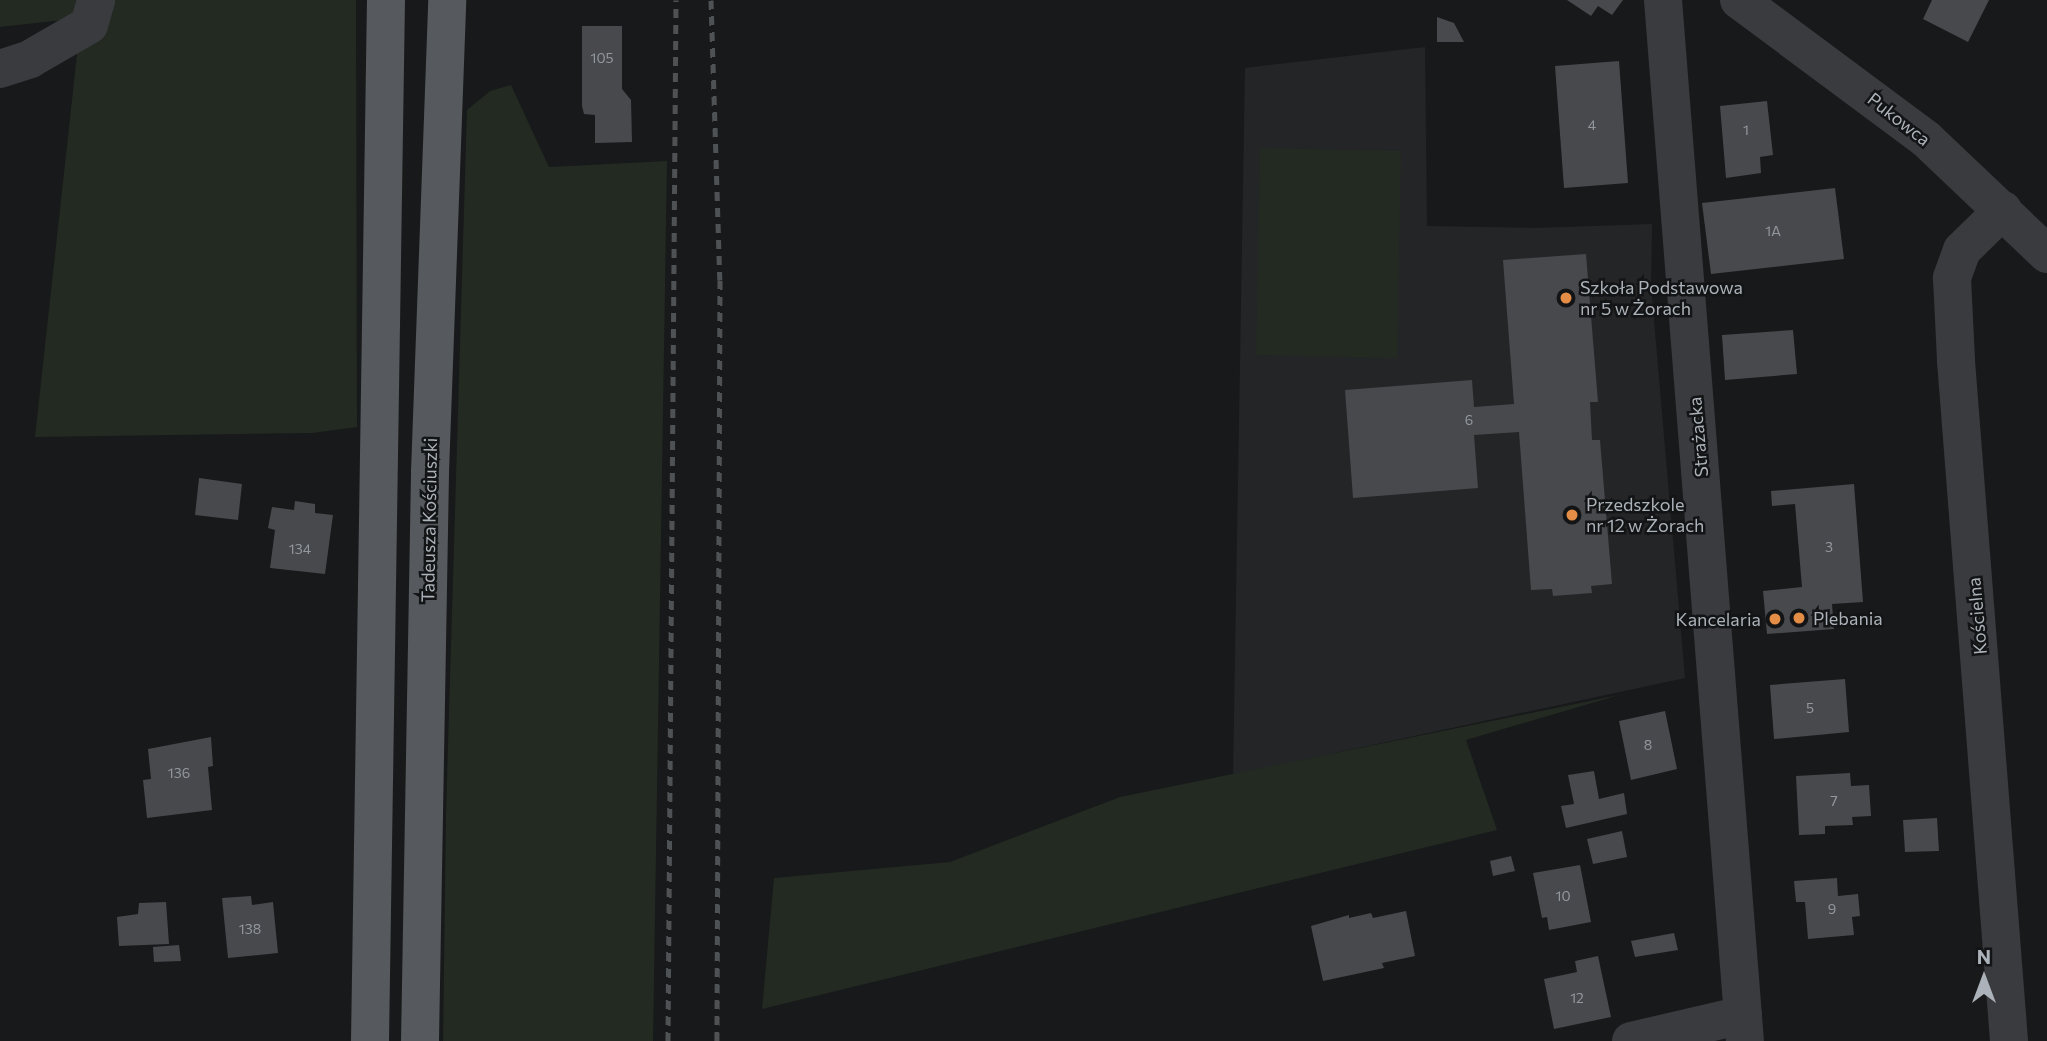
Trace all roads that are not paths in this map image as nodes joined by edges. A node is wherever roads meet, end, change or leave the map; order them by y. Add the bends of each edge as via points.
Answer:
1 (96, 0) edge
2 (386, 0) edge
3 (447, 0) edge
4 (1663, 0) edge
5 (1739, 0) edge
6 (0, 69) edge
7 (2003, 210) junction
8 (2047, 254) edge
9 (1744, 1028) edge
10 (370, 1041) edge
11 (420, 1041) edge
12 (1631, 1041) edge
13 (2009, 1041) edge

1 - 6 street via 89,25 30,60
2 - 10 main road
3 - 11 main road, Tadeusza Kościuszki via 430,458
4 - 9 street, Strażacka
5 - 7 street, Pukowca via 1926,139
7 - 8 street, Pukowca
7 - 13 street, Kościelna via 1962,250 1952,278
9 - 12 street

